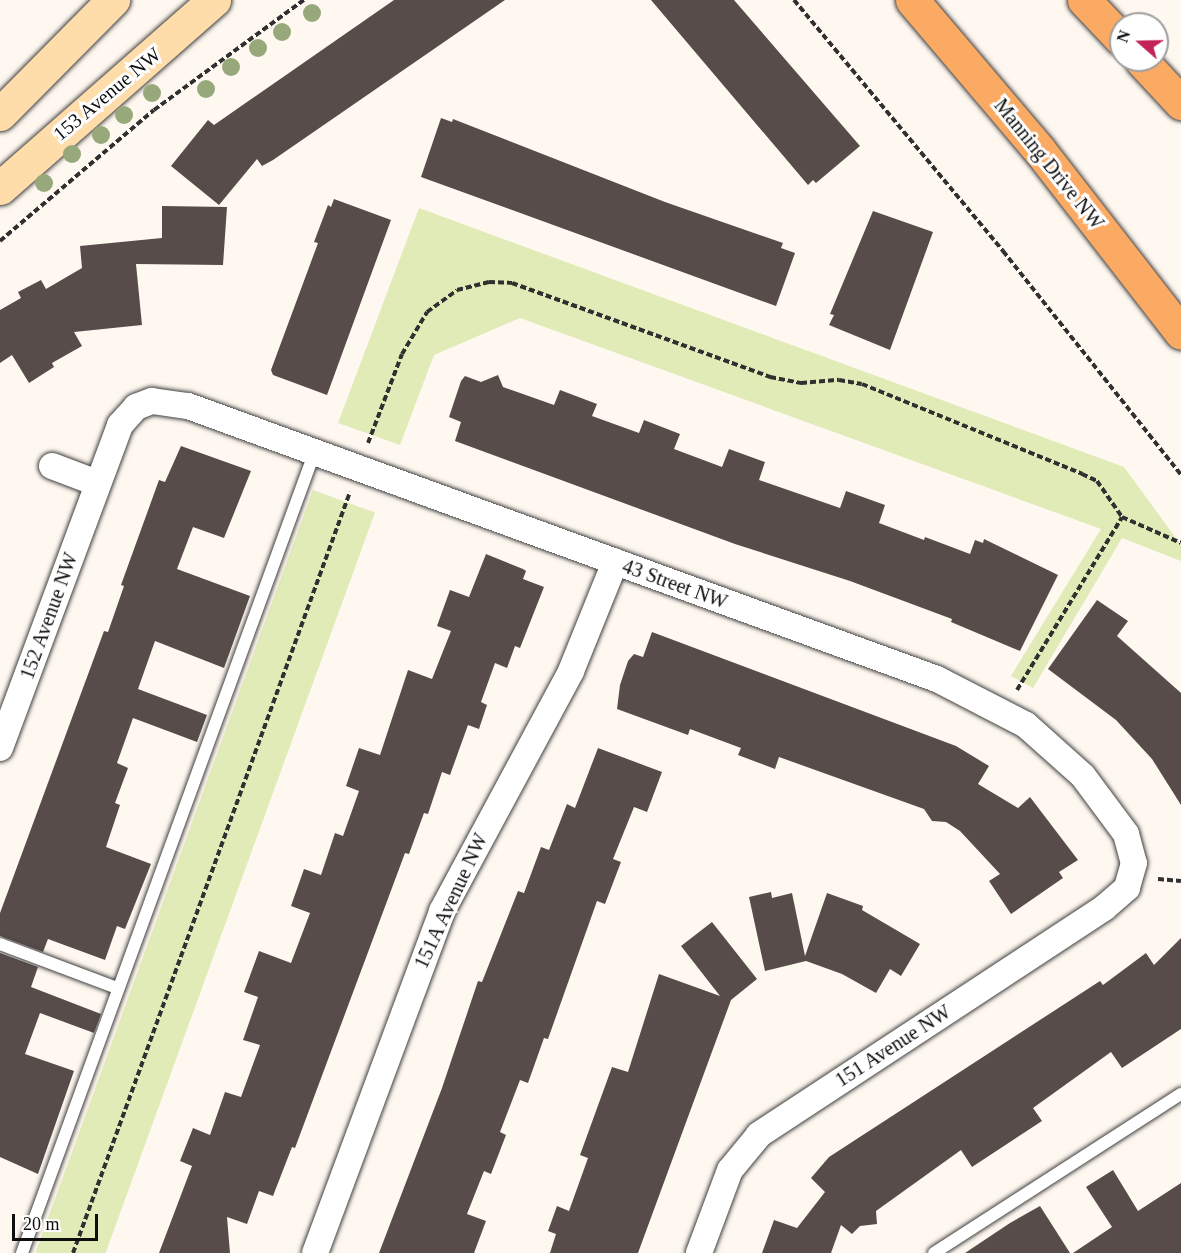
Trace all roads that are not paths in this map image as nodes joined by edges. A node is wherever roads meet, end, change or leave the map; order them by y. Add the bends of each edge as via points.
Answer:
1 (113, 0) edge
2 (196, 0) edge
3 (214, 0) edge
4 (912, 0) edge
5 (1084, 0) edge
6 (1109, 26) edge
7 (181, 32) junction
8 (1152, 72) edge
9 (1181, 103) edge
10 (0, 114) edge
11 (0, 188) edge
12 (1177, 327) edge
13 (136, 407) joint
14 (315, 451) junction
15 (52, 466) dead end
16 (98, 483) junction
17 (615, 562) junction
18 (0, 748) edge
19 (1132, 876) joint
20 (0, 944) edge
21 (117, 988) junction
22 (1181, 1094) edge
23 (938, 1252) edge
24 (22, 1253) edge
25 (315, 1253) edge
26 (699, 1253) edge

1 - 10 main road
2 - 7 main road
3 - 7 main road, 153 Avenue NW
4 - 12 main road, Manning Drive NW via 1040,151
5 - 6 main road
7 - 11 main road, 153 Avenue NW
8 - 9 main road
13 - 14 street, 43 Street NW via 152,401 176,402
13 - 16 street, 152 Avenue NW via 120,425
14 - 17 street, 43 Street NW
14 - 21 lane
15 - 16 street
16 - 18 street, 152 Avenue NW
17 - 19 street, 43 Street NW via 937,679 1004,711 1067,759 1102,801 1133,851
17 - 25 street, 151A Avenue NW via 571,670 442,912
19 - 26 street, 151 Avenue NW via 1127,888 1104,908 759,1135 730,1170
20 - 21 lane
21 - 24 lane
22 - 23 lane

